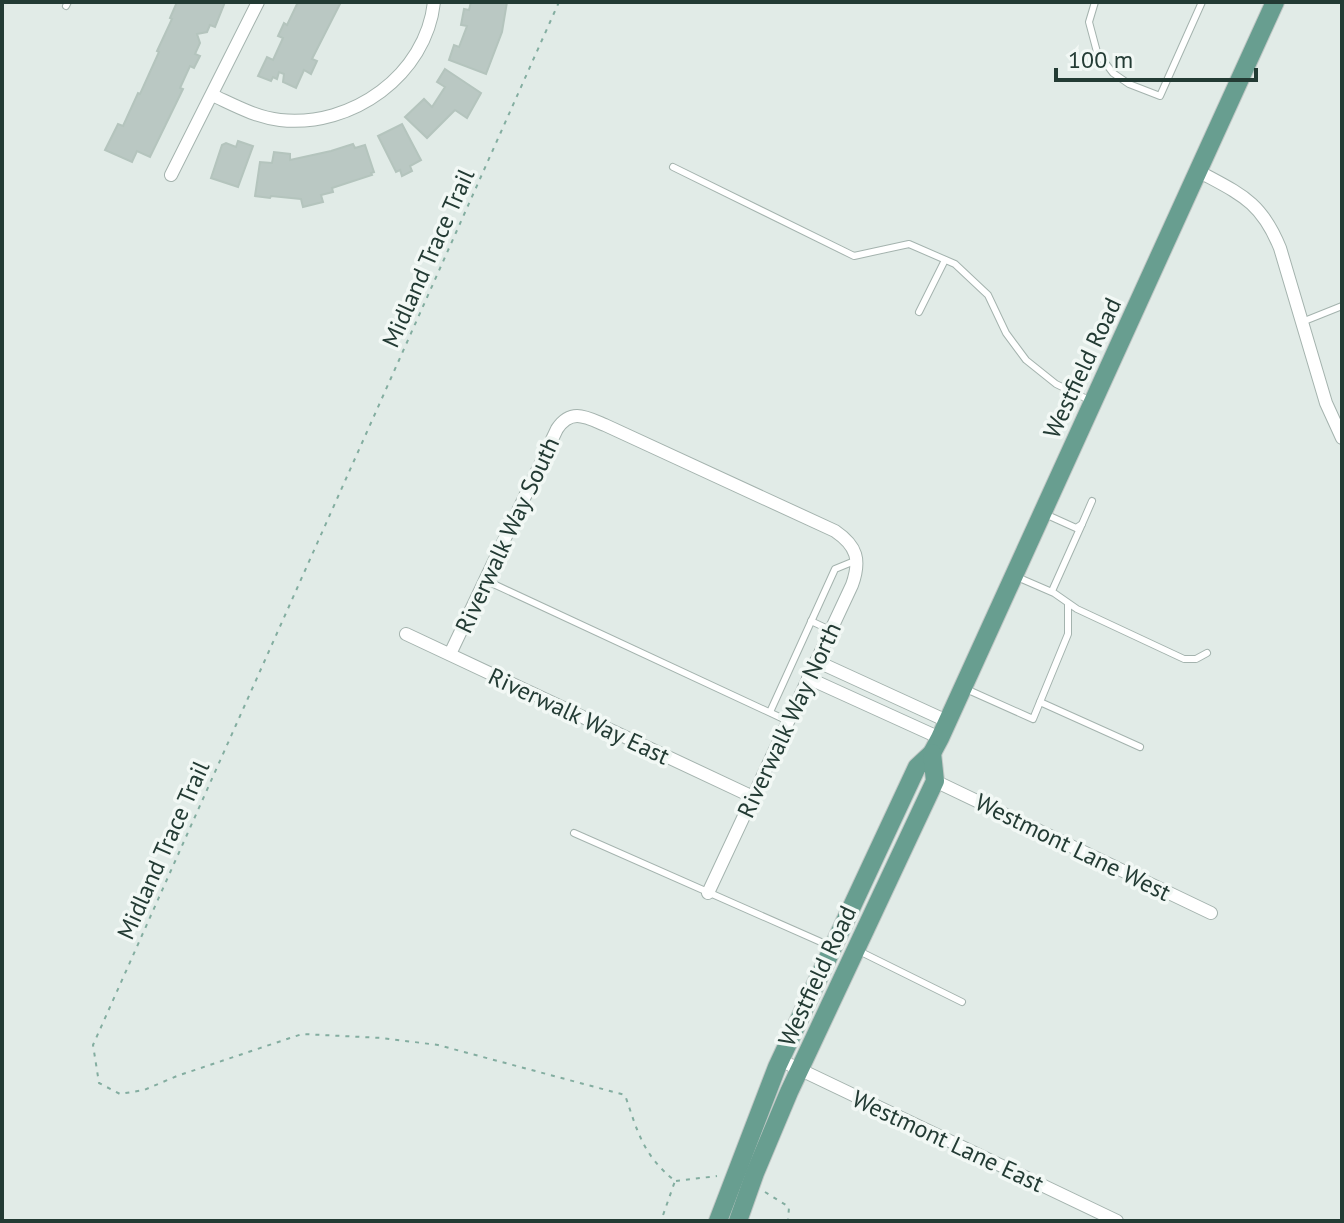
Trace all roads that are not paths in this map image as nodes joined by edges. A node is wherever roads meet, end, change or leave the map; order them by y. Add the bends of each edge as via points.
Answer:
1 (258, 2) edge
2 (434, 2) edge
3 (1095, 2) edge
4 (1202, 2) edge
5 (1275, 2) edge
6 (212, 95) junction
7 (673, 167) dead end
8 (1198, 171) junction
9 (171, 175) dead end
10 (945, 260) junction
11 (1342, 306) edge
12 (919, 312) dead end
13 (1302, 322) junction
14 (1092, 402) junction
15 (1342, 438) edge
16 (1092, 501) dead end
17 (1042, 513) junction
18 (1082, 524) junction
19 (857, 560) junction
20 (1013, 575) junction
21 (486, 580) junction
22 (1052, 591) junction
23 (1068, 604) junction
24 (811, 621) junction
25 (830, 630) junction
26 (406, 634) dead end
27 (1207, 653) dead end
28 (450, 654) junction
29 (816, 661) junction
30 (808, 678) junction
31 (963, 687) junction
32 (1040, 702) junction
33 (770, 712) junction
34 (788, 721) junction
35 (940, 737) junction
36 (1140, 747) dead end
37 (935, 781) junction
38 (753, 797) junction
39 (574, 833) dead end
40 (708, 893) junction
41 (1211, 913) dead end
42 (833, 947) junction
43 (856, 950) junction
44 (962, 1002) dead end
45 (780, 1060) junction
46 (799, 1070) junction
47 (718, 1221) edge
48 (738, 1221) edge
49 (1117, 1221) edge

1 - 6 street
2 - 6 street via 425,35 401,74 346,112 281,120 252,114
3 - 4 lane via 1089,22 1097,52 1113,73 1160,96
5 - 8 main road, Westfield Road
6 - 9 street
7 - 10 lane via 854,256 909,244
8 - 13 street via 1243,196 1263,215 1280,248
8 - 14 main road, Westfield Road
10 - 12 lane
10 - 14 lane via 988,295 1026,360 1056,384
11 - 13 lane
13 - 15 street
14 - 17 main road, Westfield Road
16 - 18 lane
17 - 18 lane via 1076,528
17 - 20 main road, Westfield Road
18 - 22 lane
19 - 21 street, Riverwalk Way South via 851,545 835,531 574,415 561,422
19 - 24 lane via 835,569
19 - 25 street, Riverwalk Way North via 854,580
20 - 22 lane
20 - 31 main road, Westfield Road
21 - 28 street, Riverwalk Way South
21 - 33 lane
22 - 23 lane
23 - 27 lane via 1184,659
23 - 32 lane via 1068,634
24 - 25 lane
24 - 33 lane
25 - 29 street, Riverwalk Way North
26 - 28 street, Riverwalk Way East
28 - 38 street, Riverwalk Way East
29 - 30 street, Riverwalk Way North
29 - 35 street
30 - 34 street, Riverwalk Way North
30 - 35 street
31 - 32 lane via 1033,719
31 - 35 main road, Westfield Road
32 - 36 lane
33 - 34 lane
34 - 38 street, Riverwalk Way North
35 - 37 main road
35 - 42 main road, Westfield Road via 917,767
37 - 41 street, Westmont Lane West
37 - 43 main road, Westfield Road
38 - 40 street, Riverwalk Way North
39 - 40 lane
40 - 42 lane
42 - 45 main road, Westfield Road
43 - 44 lane
43 - 46 main road, Westfield Road
45 - 46 street, Westmont Lane East
45 - 47 main road, Westfield Road
46 - 48 main road, Westfield Road
46 - 49 street, Westmont Lane East

